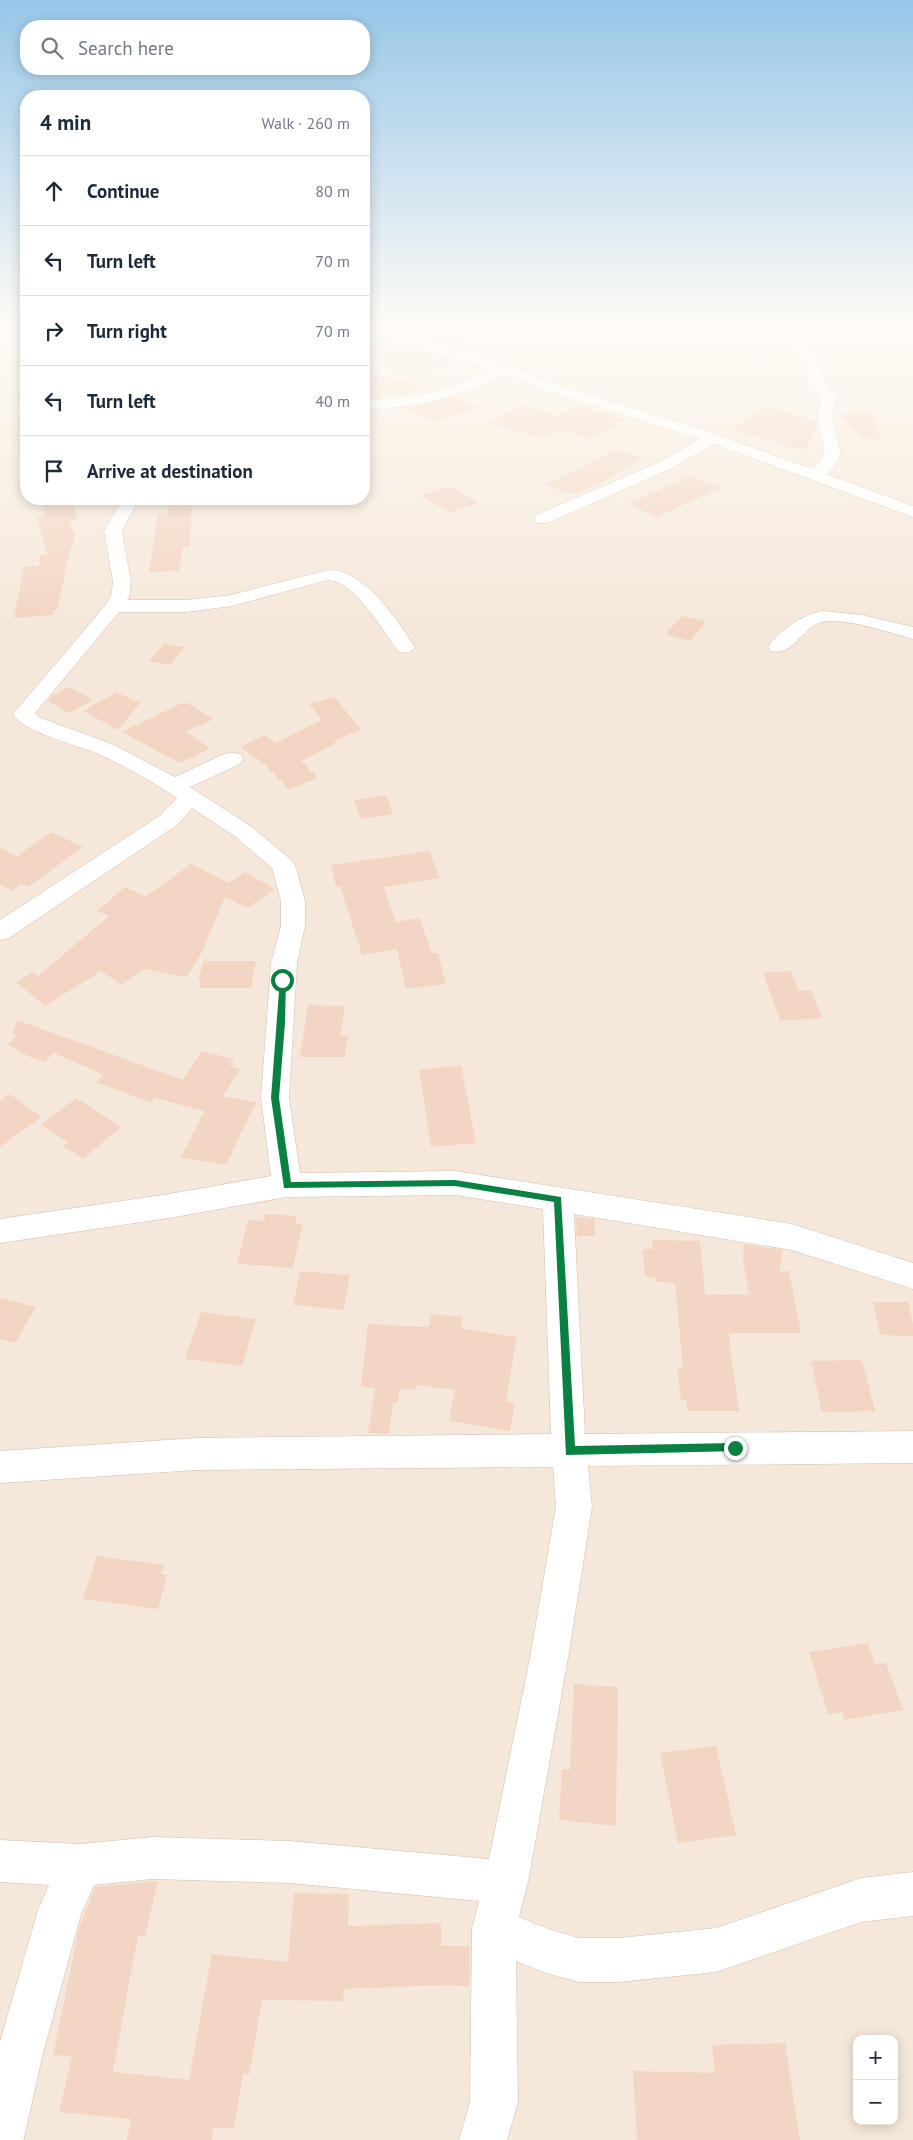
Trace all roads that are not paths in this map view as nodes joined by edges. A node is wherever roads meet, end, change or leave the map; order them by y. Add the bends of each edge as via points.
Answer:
1 (671, 425) edge
2 (826, 425) edge
3 (713, 438) junction
4 (813, 476) junction
5 (127, 505) edge
6 (913, 512) edge
7 (542, 519) dead end
8 (114, 606) junction
9 (913, 633) edge
10 (778, 647) dead end
11 (405, 648) dead end
12 (232, 759) dead end
13 (181, 791) junction
14 (0, 907) edge
15 (25, 915) junction
16 (0, 932) edge
17 (287, 1185) junction
18 (558, 1200) junction
19 (5, 1227) edge
20 (913, 1276) edge
21 (913, 1447) edge
22 (570, 1451) junction
23 (0, 1467) edge
24 (0, 1861) edge
25 (81, 1866) junction
26 (506, 1882) junction
27 (913, 1894) edge
28 (494, 1928) junction
29 (0, 2138) edge
30 (483, 2140) edge

1 - 3 street
2 - 4 street via 833,453 830,462
3 - 4 street
3 - 7 street via 664,466
4 - 6 street
5 - 8 street via 113,531 122,582 120,596
8 - 11 street via 187,606 232,600 336,575 345,577 360,589
8 - 13 street via 23,714 31,721 104,749
9 - 10 street via 823,616 814,618
12 - 13 street
13 - 15 street via 169,820
13 - 17 street via 268,850 283,865 289,884 293,926 284,963 275,1098
14 - 15 street
15 - 16 street
17 - 18 street via 455,1183
17 - 19 street via 169,1206
18 - 20 street via 792,1237
18 - 22 street
21 - 22 street
22 - 23 street via 197,1454
22 - 26 street via 574,1507
24 - 25 street
25 - 26 street via 152,1858 290,1862
25 - 29 street via 60,1910
26 - 28 street
27 - 28 street via 861,1900 716,1950 619,1960 579,1960 546,1951
28 - 30 street via 494,2102

